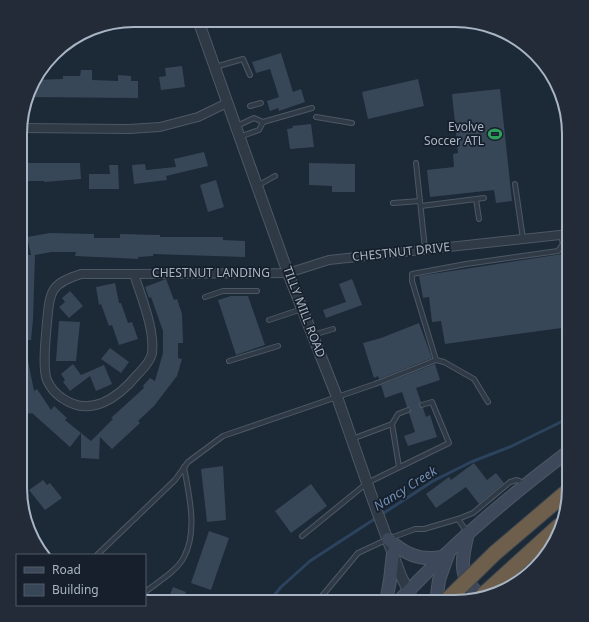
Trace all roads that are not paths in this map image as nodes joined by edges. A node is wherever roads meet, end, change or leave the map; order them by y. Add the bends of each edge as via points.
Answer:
1 (201, 27) edge
2 (215, 67) junction
3 (250, 75) dead end
4 (227, 103) junction
5 (261, 103) dead end
6 (250, 106) dead end
7 (312, 108) dead end
8 (316, 117) dead end
9 (263, 122) junction
10 (352, 122) dead end
11 (235, 126) junction
12 (27, 128) edge
13 (239, 137) junction
14 (416, 163) dead end
15 (275, 176) dead end
16 (515, 184) dead end
17 (257, 186) junction
18 (484, 198) dead end
19 (476, 199) junction
20 (393, 203) dead end
21 (420, 204) junction
22 (479, 219) dead end
23 (562, 235) edge
24 (523, 239) junction
25 (562, 245) edge
26 (425, 250) junction
27 (288, 273) junction
28 (134, 274) junction
29 (257, 291) dead end
30 (205, 297) dead end
31 (302, 308) junction
32 (269, 320) dead end
33 (333, 328) dead end
34 (313, 335) junction
35 (278, 346) dead end
36 (436, 360) junction
37 (229, 361) dead end
38 (337, 397) junction
39 (488, 402) dead end
40 (422, 405) dead end
41 (408, 410) dead end
42 (392, 424) junction
43 (352, 439) junction
44 (562, 456) edge
45 (184, 467) junction
46 (400, 467) junction
47 (367, 483) junction
48 (526, 484) junction
49 (562, 496) edge
50 (458, 519) junction
51 (468, 533) junction
52 (386, 534) junction
53 (552, 534) edge
54 (302, 536) dead end
55 (446, 553) junction
56 (98, 554) edge
57 (393, 554) junction
58 (490, 589) edge
59 (408, 590) junction
60 (146, 591) edge
61 (479, 592) edge
62 (323, 595) edge
63 (387, 595) edge
64 (404, 595) edge
65 (410, 595) edge
66 (437, 595) edge
67 (453, 595) edge

1 - 2 street, TILLY MILL ROAD
2 - 3 lane via 243,59
2 - 4 street, TILLY MILL ROAD
4 - 11 street, TILLY MILL ROAD
4 - 12 street via 198,117 160,127
5 - 6 lane
7 - 9 lane
8 - 10 lane
9 - 11 lane via 254,118
9 - 13 lane via 259,130
11 - 13 street, TILLY MILL ROAD
13 - 17 street, TILLY MILL ROAD
14 - 21 lane
15 - 17 lane
16 - 24 lane
17 - 27 street, TILLY MILL ROAD
18 - 19 lane
19 - 21 lane
19 - 22 lane
20 - 21 lane
21 - 26 lane
23 - 24 street, CHESTNUT DRIVE
24 - 26 street, CHESTNUT DRIVE
25 - 36 lane via 558,251 412,274
26 - 27 street, CHESTNUT DRIVE via 329,260
27 - 28 street, CHESTNUT LANDING
27 - 31 street, TILLY MILL ROAD
28 - 28 street, CHESTNUT LANDING via 81,274 62,280 51,292 45,355 46,379 57,394 71,404 89,408 108,401 129,385 152,355 153,339
29 - 30 lane via 223,291
31 - 32 lane
31 - 34 street, TILLY MILL ROAD
33 - 34 lane
34 - 38 street, TILLY MILL ROAD
35 - 37 lane
36 - 38 lane
36 - 39 lane via 474,378
38 - 43 street, TILLY MILL ROAD
38 - 45 lane via 223,436
40 - 46 lane via 432,402 449,443
41 - 42 lane via 398,414
42 - 43 lane
42 - 46 lane
43 - 47 street, TILLY MILL ROAD
44 - 48 main road
45 - 56 lane via 175,480
45 - 60 lane via 191,509 191,534 184,557 174,569
46 - 47 lane
47 - 52 street, TILLY MILL ROAD
47 - 54 lane
48 - 50 lane via 518,480 510,482 473,513
48 - 51 main road
49 - 67 highway, bridge via 495,554
50 - 51 lane
50 - 52 lane via 424,529
51 - 55 main road
51 - 61 main road via 463,561 465,578
52 - 55 main road via 403,551 416,558 429,559
52 - 57 street, TILLY MILL ROAD
52 - 62 lane via 358,554
53 - 58 highway
55 - 59 main road
55 - 66 main road
57 - 59 street, TILLY MILL ROAD
57 - 63 main road
59 - 64 main road
59 - 65 street, TILLY MILL ROAD

